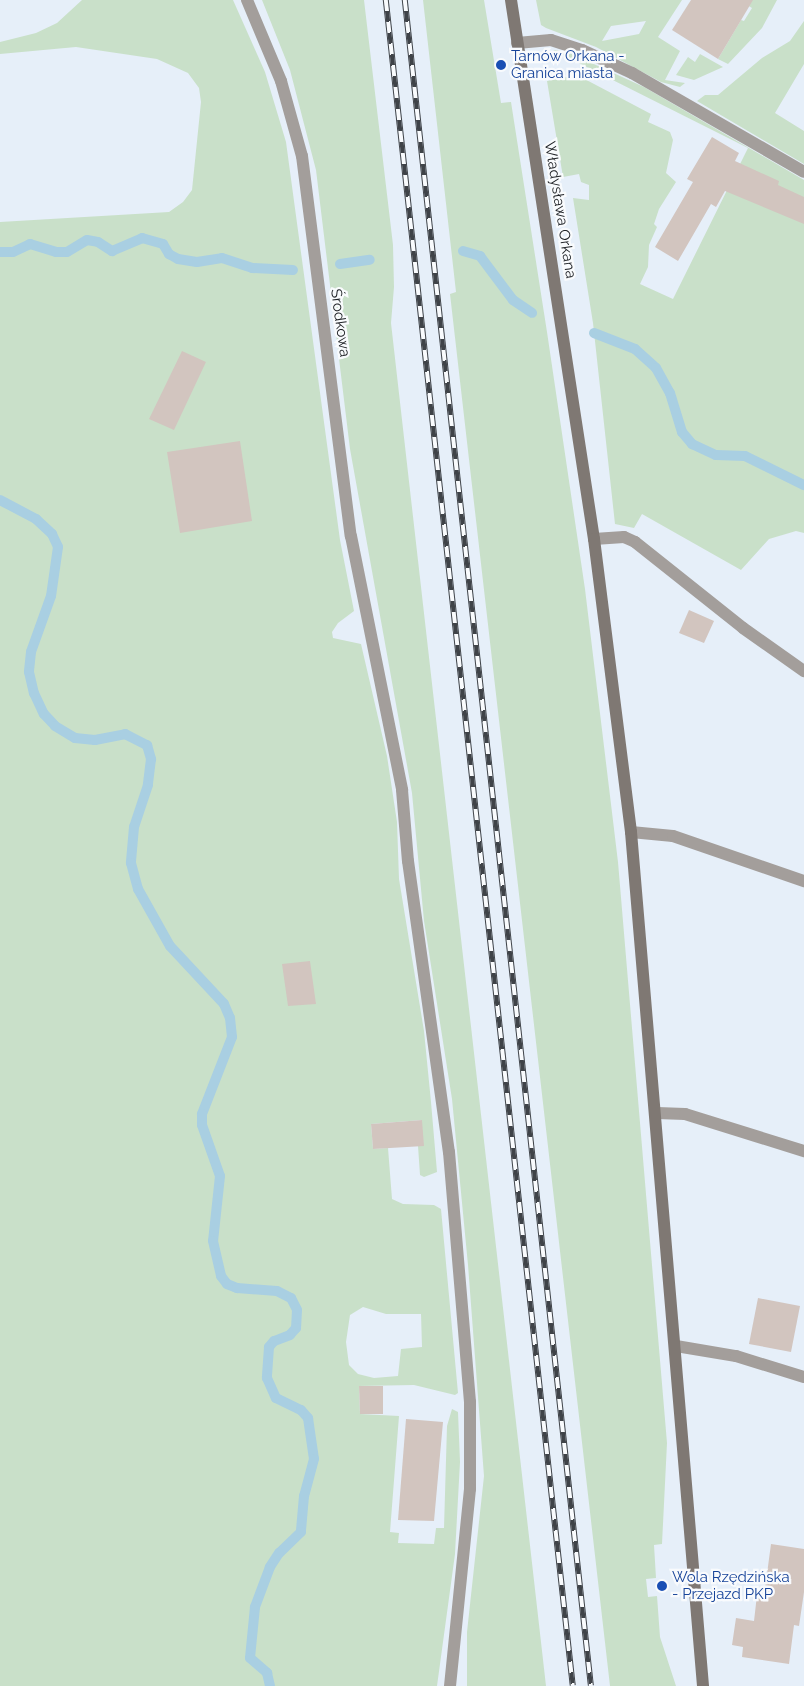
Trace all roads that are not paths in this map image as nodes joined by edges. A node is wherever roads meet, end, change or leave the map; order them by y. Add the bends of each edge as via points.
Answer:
1 (247, 0) edge
2 (511, 0) edge
3 (518, 43) junction
4 (804, 172) edge
5 (594, 539) junction
6 (804, 671) edge
7 (632, 832) junction
8 (804, 881) edge
9 (658, 1113) junction
10 (804, 1151) edge
11 (676, 1346) junction
12 (804, 1377) edge
13 (450, 1686) edge
14 (703, 1686) edge

1 - 13 street, Środkowa via 281,81 302,156 351,536 402,790 408,861 449,1152 470,1402 470,1490
2 - 3 street, Władysława Orkana
3 - 4 street via 551,40 582,50 632,73
3 - 5 street, Władysława Orkana
5 - 6 street via 624,537 648,549 743,628
5 - 7 street, Władysława Orkana
7 - 8 street via 673,836
7 - 9 street, Władysława Orkana
9 - 10 street via 685,1114
9 - 11 street, Władysława Orkana
11 - 12 street via 720,1352
11 - 14 street, Władysława Orkana

